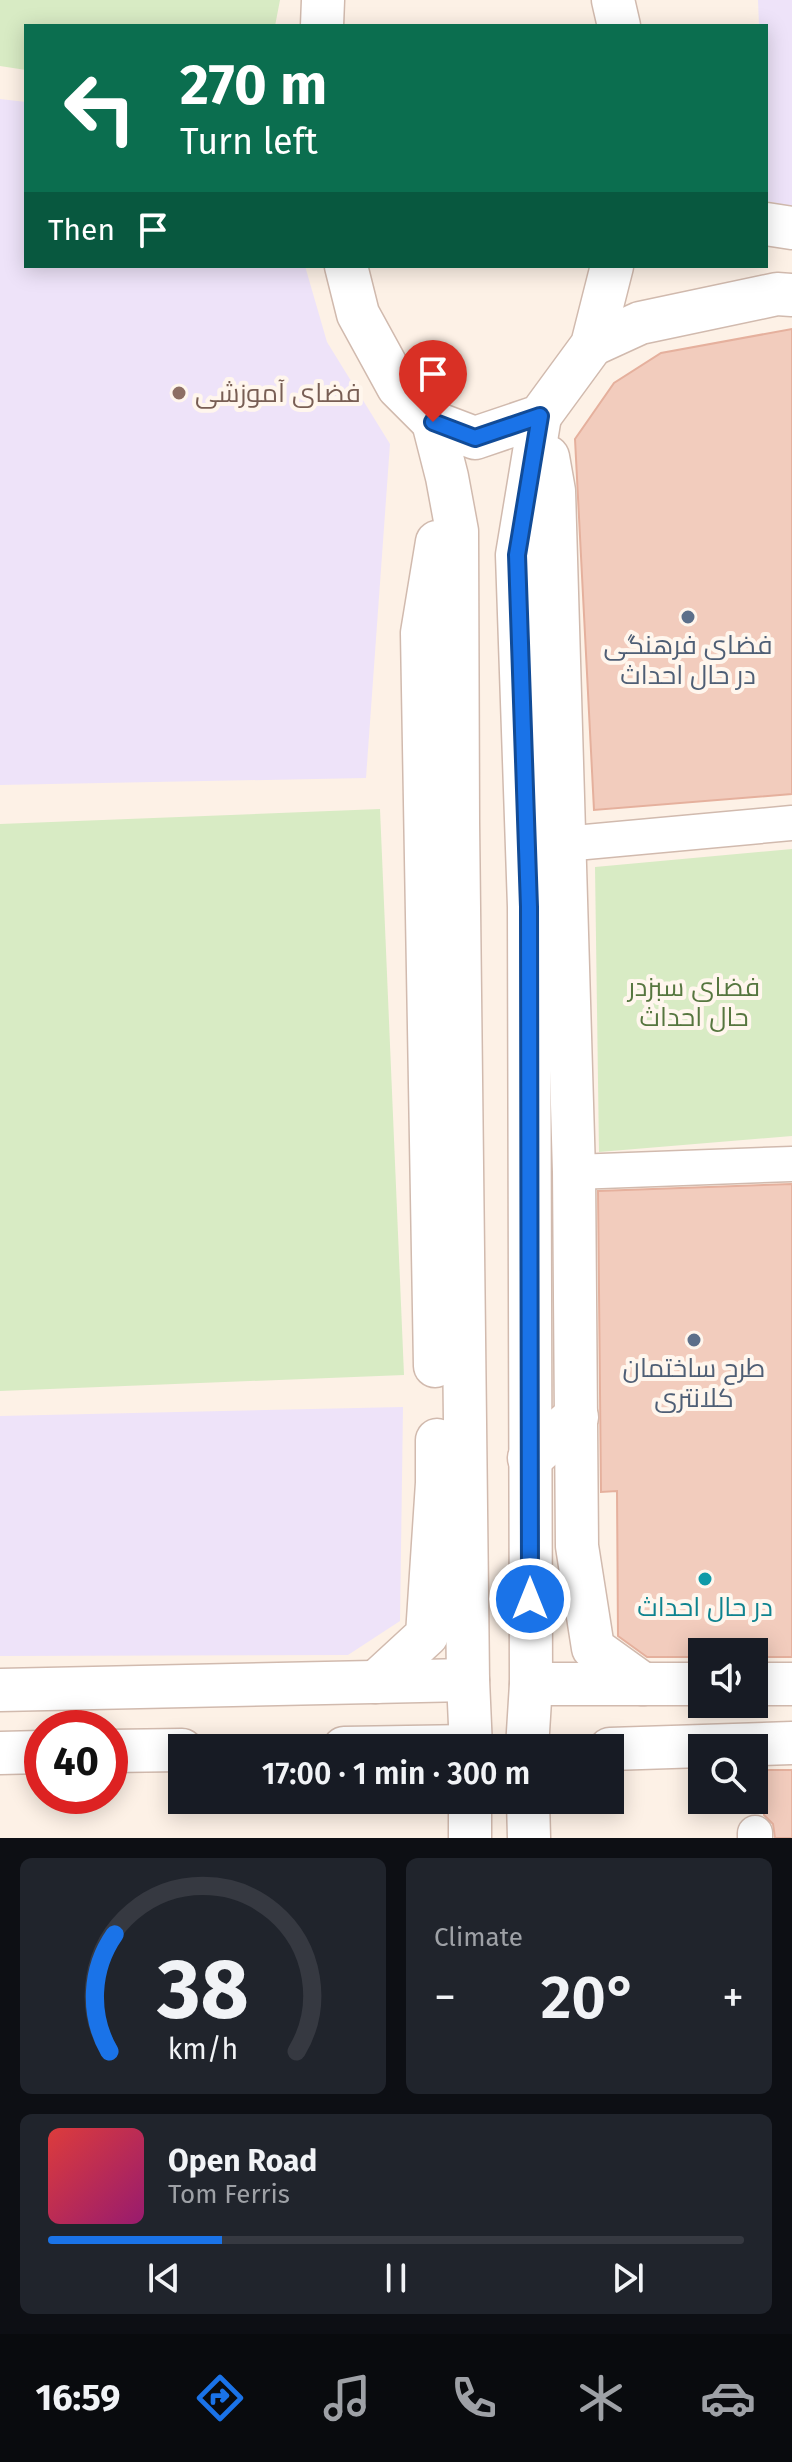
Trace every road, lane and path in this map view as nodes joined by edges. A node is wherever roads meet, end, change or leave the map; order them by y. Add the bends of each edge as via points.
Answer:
1 (323, 0) edge
2 (613, 0) edge
3 (322, 24) edge
4 (619, 24) edge
5 (768, 224) edge
6 (792, 228) edge
7 (346, 268) edge
8 (611, 268) edge
9 (792, 295) edge
10 (592, 345) junction
11 (540, 416) junction
12 (433, 422) junction
13 (447, 477) junction
14 (792, 823) edge
15 (564, 844) junction
16 (792, 1164) edge
17 (574, 1172) junction
18 (576, 1417) junction
19 (530, 1458) junction
20 (468, 1680) junction
21 (376, 1682) junction
22 (531, 1684) junction
23 (643, 1684) junction
24 (688, 1684) edge
25 (768, 1684) edge
26 (792, 1684) edge
27 (0, 1690) edge
28 (470, 1734) edge
29 (528, 1734) edge
30 (792, 1743) edge
31 (624, 1749) edge
32 (168, 1750) edge
33 (128, 1751) edge
34 (24, 1752) edge
35 (0, 1753) edge
36 (470, 1814) edge
37 (528, 1814) edge
38 (470, 1838) edge
39 (529, 1838) edge

1 - 3 street
2 - 4 street
5 - 6 street
7 - 12 street via 358,314 398,387
8 - 10 street
9 - 10 street via 640,323
10 - 11 street
11 - 12 street via 475,438
11 - 15 street via 554,491
11 - 19 street via 517,555 529,907
12 - 13 street
13 - 20 street via 457,531
13 - 21 street via 422,633 437,1483 427,1635
14 - 15 street
15 - 17 street
16 - 17 street
17 - 18 street
18 - 19 main road
18 - 23 street via 577,1546 593,1648
19 - 22 street
20 - 21 street
20 - 28 street
21 - 27 street
22 - 23 street
22 - 29 street
23 - 24 street
25 - 26 street
30 - 31 street
32 - 33 street
34 - 35 street
36 - 38 street
37 - 39 street

